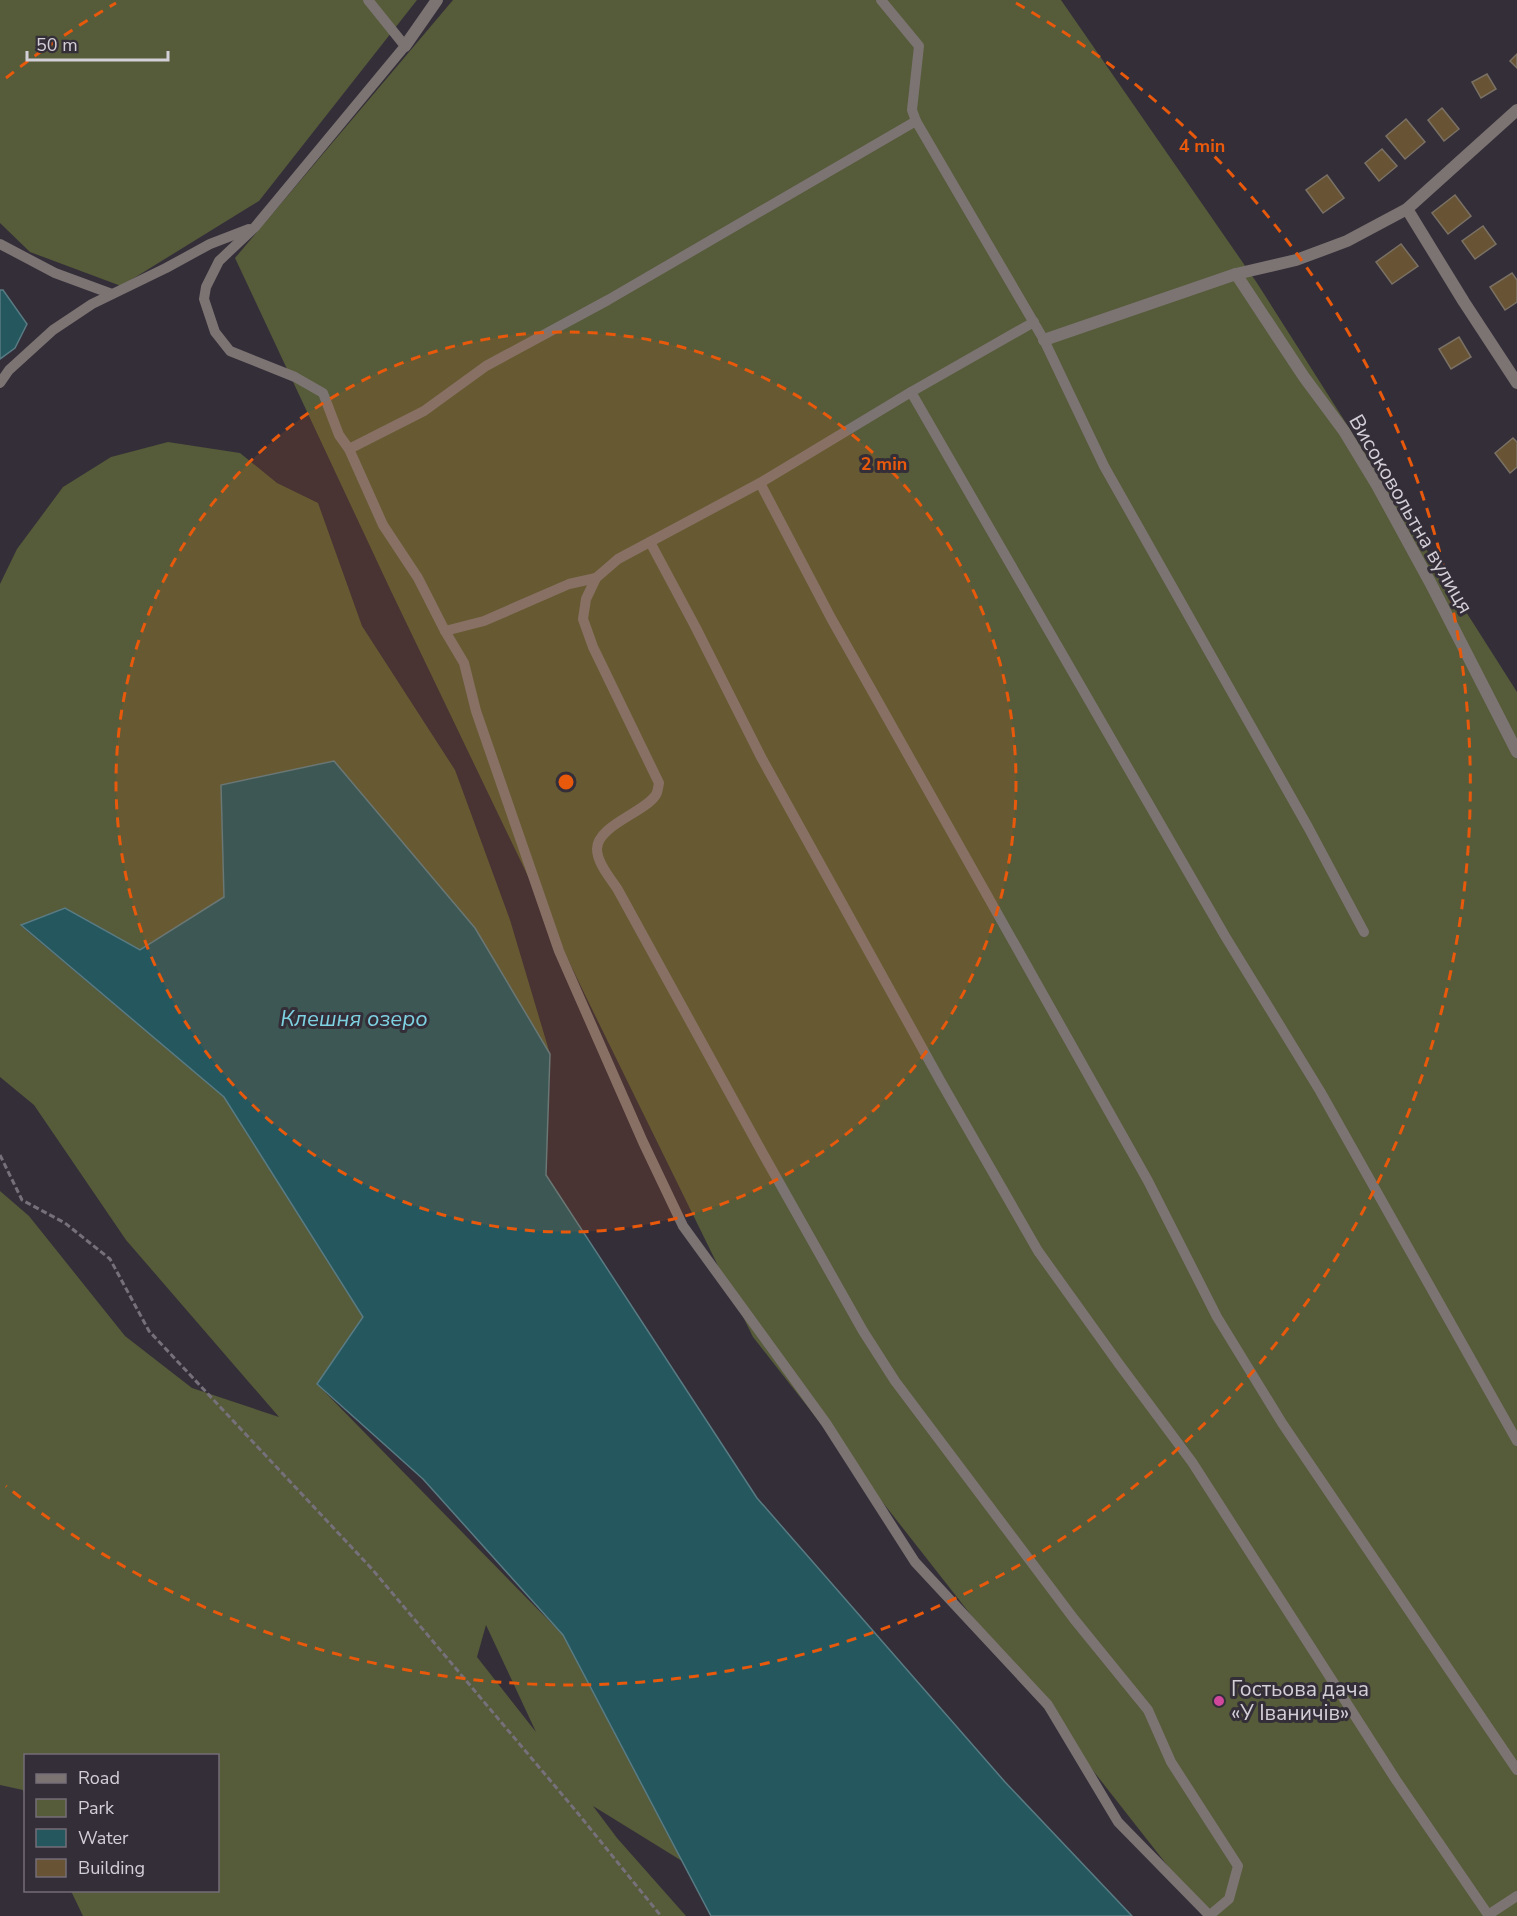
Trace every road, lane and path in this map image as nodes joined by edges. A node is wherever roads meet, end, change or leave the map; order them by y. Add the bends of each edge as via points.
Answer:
1 (368, 0) edge
2 (437, 0) edge
3 (881, 0) edge
4 (405, 46) junction
5 (1517, 110) edge
6 (916, 122) junction
7 (1407, 209) junction
8 (255, 226) junction
9 (0, 244) edge
10 (1236, 274) junction
11 (112, 294) junction
12 (1034, 322) junction
13 (1044, 340) junction
14 (0, 383) edge
15 (1517, 383) edge
16 (911, 392) junction
17 (349, 449) junction
18 (760, 483) junction
19 (650, 542) junction
20 (596, 578) junction
21 (445, 631) junction
22 (1517, 752) edge
23 (1364, 932) dead end
24 (0, 1155) edge
25 (1517, 1441) edge
26 (1517, 1770) edge
27 (1517, 1896) edge
28 (1488, 1915) edge
29 (661, 1916) edge
30 (1210, 1916) edge

1 - 4 lane
2 - 4 street
3 - 6 lane via 920,46 912,110
4 - 8 lane
5 - 7 street
6 - 12 lane
6 - 17 lane via 486,366 424,411
7 - 10 street via 1347,241 1296,260
7 - 15 street
8 - 11 lane via 210,244
8 - 17 lane via 219,261 206,287 204,299 215,332 230,351 295,376 323,393 339,435
9 - 11 lane via 55,273
10 - 13 street
10 - 22 street, Високовольтна вулиця via 1378,487
11 - 14 lane via 53,330
12 - 13 lane
12 - 16 lane
13 - 23 lane via 1104,466
16 - 18 lane
16 - 25 lane via 1225,936 1320,1091
17 - 21 lane via 383,525 418,578
18 - 19 lane
18 - 26 lane via 831,618 1148,1181 1217,1317 1282,1423
19 - 20 lane via 618,559
19 - 28 lane via 761,757 1038,1251 1192,1462 1396,1780
20 - 21 lane via 568,584 484,621
20 - 30 lane via 586,598 583,619 659,783 656,796 600,838 597,849 602,865 895,1381 1074,1619 1148,1710 1172,1762 1238,1866 1229,1899
21 - 30 lane via 465,663 476,711 559,951 683,1226 826,1423 915,1562 1048,1706 1118,1822
24 - 29 path via 22,1200 65,1223 110,1259 149,1331 372,1569
27 - 28 lane

